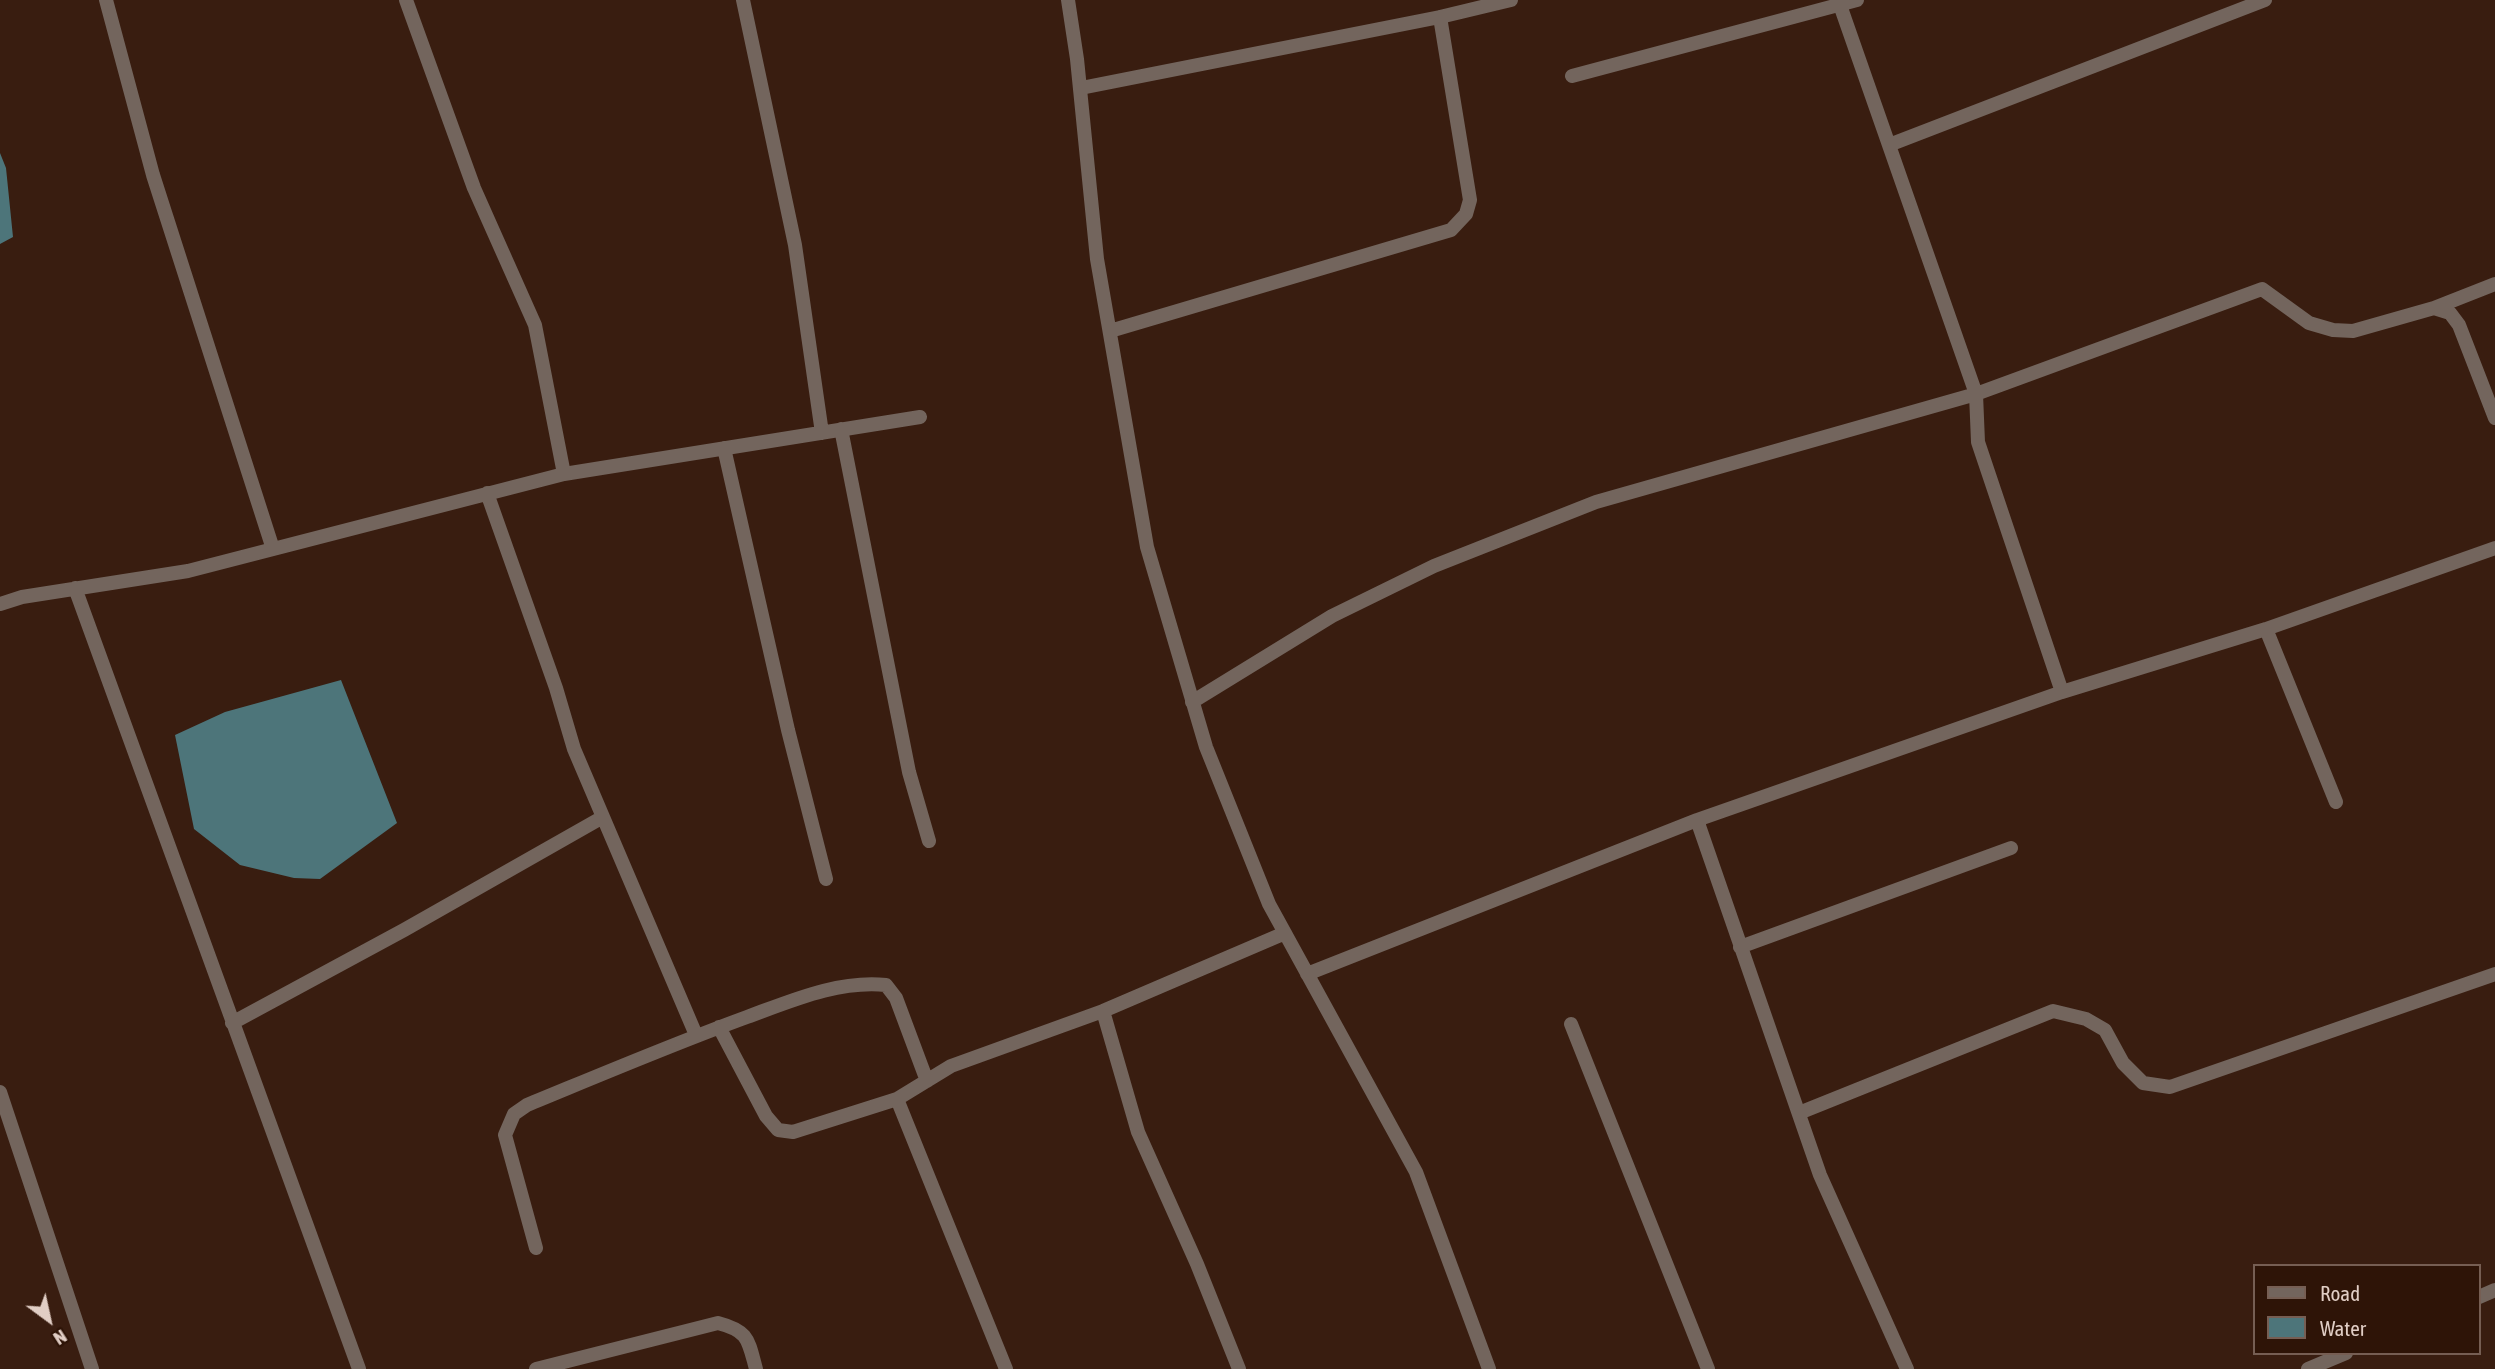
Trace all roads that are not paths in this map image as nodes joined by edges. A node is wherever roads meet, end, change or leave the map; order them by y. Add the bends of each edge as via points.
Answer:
1 (106, 0) edge
2 (406, 0) edge
3 (743, 0) edge
4 (1068, 0) edge
5 (1511, 0) edge
6 (1857, 0) edge
7 (2265, 0) edge
8 (1840, 5) junction
9 (1440, 17) junction
10 (1572, 76) dead end
11 (1081, 88) junction
12 (1889, 145) junction
13 (2495, 284) edge
14 (2434, 308) junction
15 (1110, 331) junction
16 (1976, 394) junction
17 (920, 417) dead end
18 (2495, 418) edge
19 (841, 429) junction
20 (822, 433) junction
21 (724, 448) junction
22 (564, 474) junction
23 (487, 493) junction
24 (2495, 548) edge
25 (273, 549) junction
26 (75, 588) junction
27 (0, 604) edge
28 (2266, 629) junction
29 (2062, 692) junction
30 (1192, 702) junction
31 (2336, 802) dead end
32 (603, 817) junction
33 (1697, 820) junction
34 (929, 841) dead end
35 (2011, 848) dead end
36 (825, 879) dead end
37 (1285, 933) junction
38 (1740, 947) junction
39 (1307, 974) junction
40 (2495, 974) edge
41 (1103, 1011) junction
42 (232, 1023) junction
43 (1571, 1024) dead end
44 (719, 1027) junction
45 (696, 1035) junction
46 (927, 1081) junction
47 (0, 1092) edge
48 (897, 1099) junction
49 (1799, 1113) junction
50 (536, 1248) dead end
51 (2341, 1355) edge
52 (92, 1369) edge
53 (359, 1369) edge
54 (536, 1369) edge
55 (756, 1369) edge
56 (1006, 1369) edge
57 (1239, 1369) edge
58 (1489, 1369) edge
59 (1708, 1369) edge
60 (1906, 1369) edge
61 (2308, 1369) edge

1 - 25 street via 153,175
2 - 22 street via 474,188 535,325
3 - 20 street via 795,245
4 - 11 street
5 - 9 street
6 - 8 street
7 - 12 street
8 - 10 street
8 - 12 street
9 - 11 street
9 - 15 street via 1470,200 1466,214 1451,230
11 - 15 street via 1097,259
12 - 16 street
13 - 14 street
14 - 16 street via 2353,331 2333,330 2309,323 2262,289
14 - 18 street via 2450,313 2459,325
15 - 30 street via 1147,547
16 - 29 street via 1978,442
16 - 30 street via 1596,502 1434,566 1343,611
17 - 19 street
19 - 20 street
19 - 34 street via 909,772
20 - 21 street
21 - 22 street
21 - 36 street
22 - 23 street
23 - 25 street
23 - 32 street via 574,749
24 - 28 street
25 - 26 street via 188,571
26 - 27 street
26 - 42 street
28 - 29 street
28 - 31 street
29 - 33 street
30 - 37 street via 1225,795
32 - 42 street
32 - 45 street
33 - 38 street
33 - 39 street
35 - 38 street
37 - 39 street
37 - 41 street
38 - 49 street
39 - 58 street via 1416,1172
40 - 49 street via 2170,1087 2143,1083 2123,1063 2105,1030 2053,1011
41 - 46 street via 951,1066
41 - 57 street via 1138,1132
42 - 53 street
43 - 59 street
44 - 45 street
44 - 46 street via 809,995 865,983 886,985 896,998
44 - 48 street via 778,1130 793,1132
45 - 50 street via 514,1114 505,1135
46 - 48 street
47 - 52 street
48 - 56 street
49 - 60 street via 1820,1175
51 - 61 street
54 - 55 street via 718,1324 738,1328 749,1342

